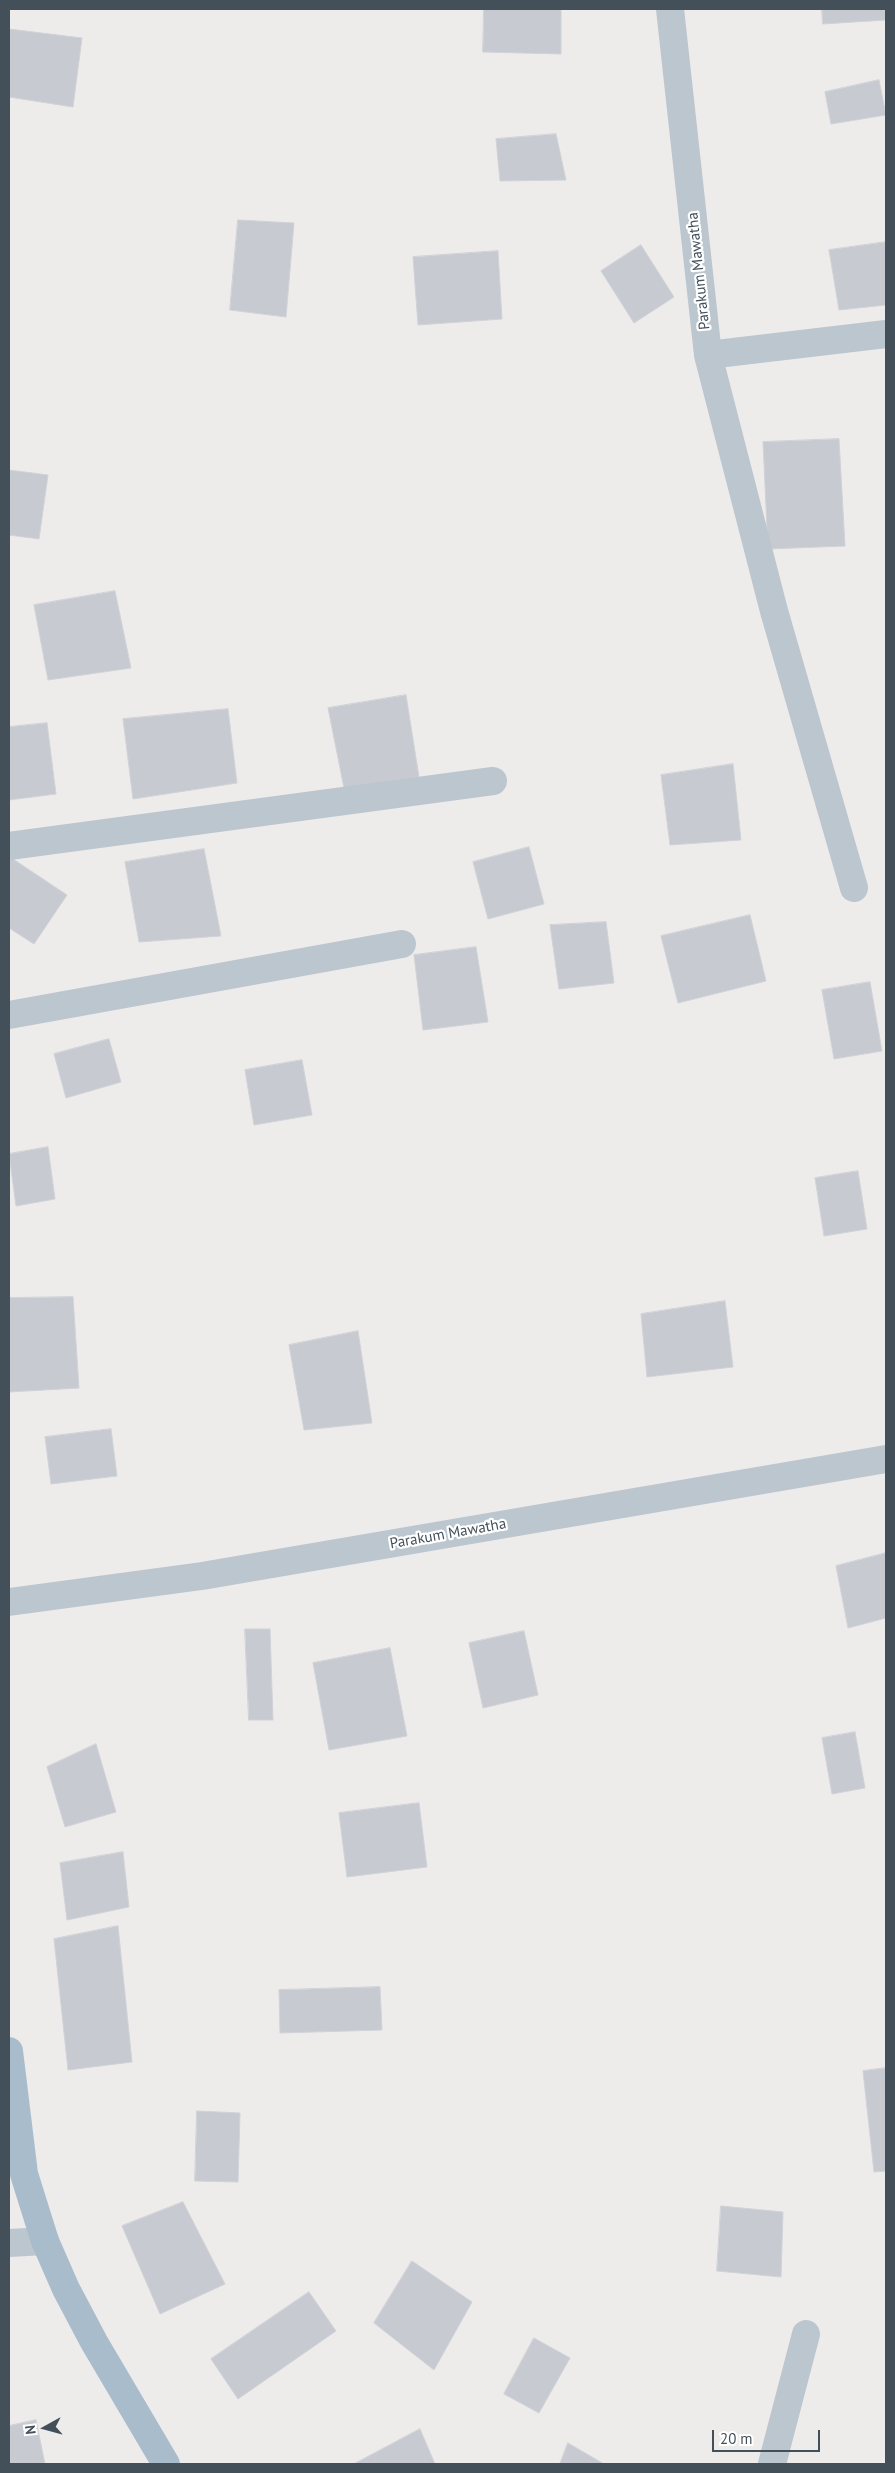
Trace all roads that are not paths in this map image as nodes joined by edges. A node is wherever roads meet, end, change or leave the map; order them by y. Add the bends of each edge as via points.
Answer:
1 (670, 9) edge
2 (886, 334) edge
3 (708, 355) junction
4 (493, 781) dead end
5 (9, 846) edge
6 (854, 888) dead end
7 (402, 944) dead end
8 (9, 1015) edge
9 (886, 1459) edge
10 (9, 1602) edge
11 (9, 2051) edge
12 (45, 2241) junction
13 (9, 2243) edge
14 (806, 2334) dead end
15 (166, 2464) edge
16 (772, 2464) edge

1 - 3 street, Parakum Mawatha
2 - 3 street
3 - 6 street, Parakum Mawatha via 774,611
4 - 5 street
7 - 8 street
9 - 10 street, Parakum Mawatha via 202,1576
11 - 12 main road via 24,2174
12 - 13 street
12 - 15 main road via 94,2342
14 - 16 street

